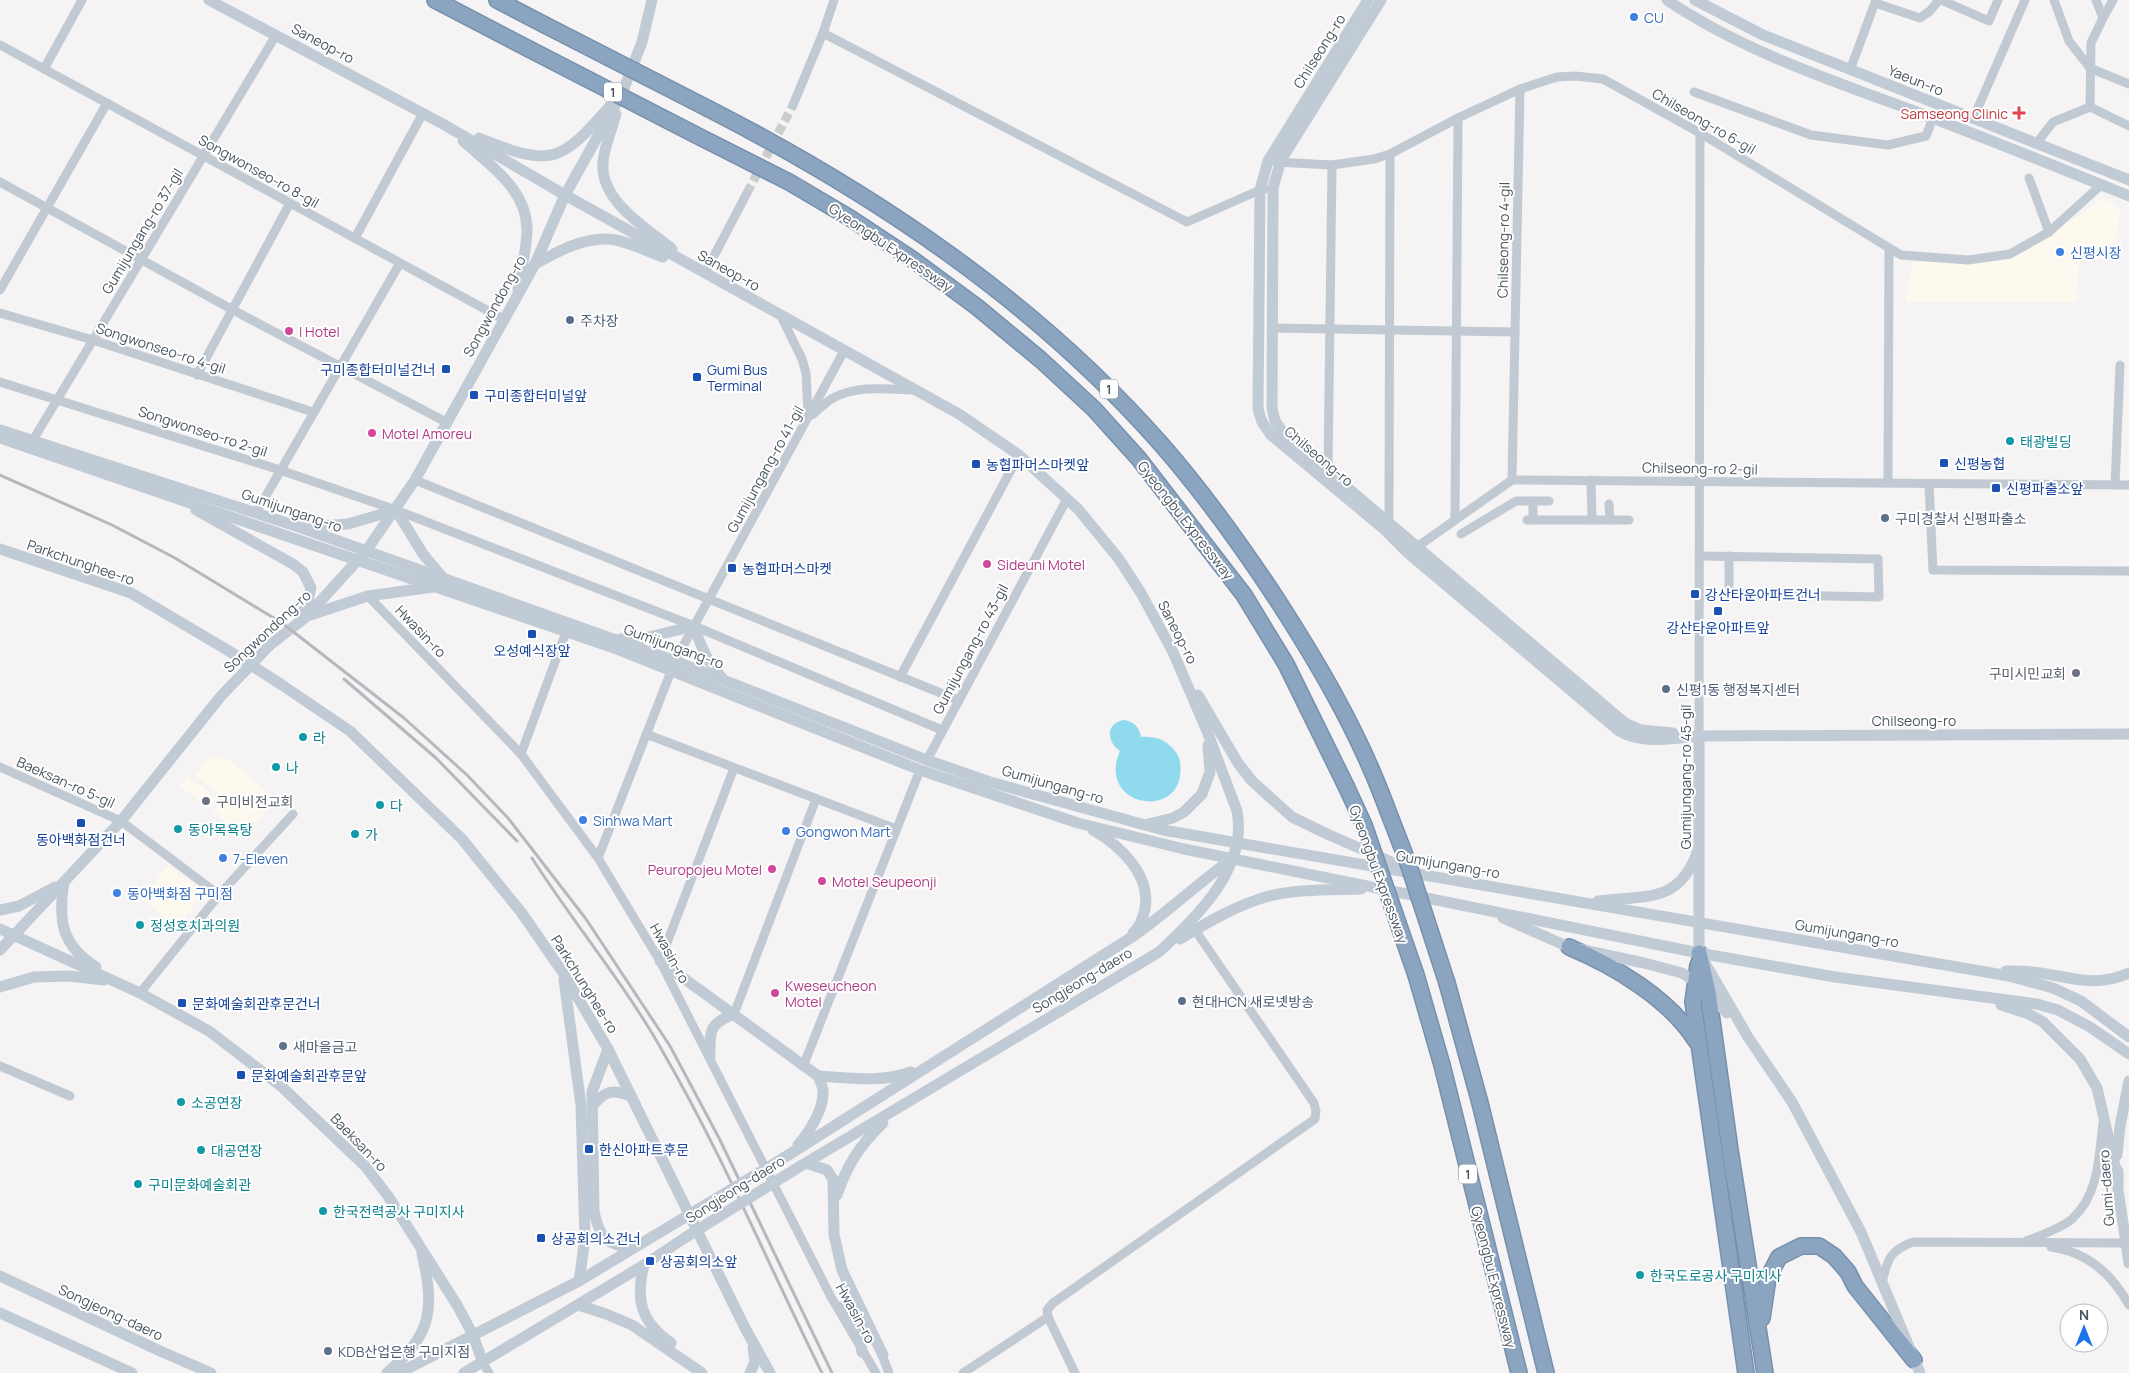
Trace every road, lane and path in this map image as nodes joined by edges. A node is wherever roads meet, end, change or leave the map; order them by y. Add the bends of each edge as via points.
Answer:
1 (82, 0) edge
2 (209, 0) edge
3 (435, 0) edge
4 (497, 0) edge
5 (652, 0) edge
6 (834, 0) edge
7 (1368, 0) edge
8 (1381, 0) edge
9 (1667, 0) edge
10 (1695, 0) edge
11 (1940, 0) edge
12 (1998, 0) edge
13 (2025, 0) edge
14 (2054, 0) edge
15 (2096, 0) edge
16 (2113, 0) edge
17 (1876, 2) edge
18 (2103, 18) junction
19 (823, 33) junction
20 (276, 35) junction
21 (0, 45) edge
22 (2090, 68) junction
23 (44, 69) junction
24 (1850, 70) junction
25 (2129, 84) edge
26 (1520, 89) junction
27 (623, 91) junction
28 (1694, 92) dead end
29 (107, 103) junction
30 (793, 105) tunnel mouth
31 (2090, 107) junction
32 (423, 113) junction
33 (1458, 118) junction
34 (1933, 118) junction
35 (1973, 119) junction
36 (443, 124) junction
37 (2129, 126) edge
38 (1700, 133) junction
39 (2036, 144) junction
40 (1390, 154) junction
41 (203, 156) junction
42 (1268, 161) junction
43 (1281, 162) junction
44 (1332, 165) junction
45 (2029, 178) dead end
46 (2129, 180) edge
47 (0, 182) edge
48 (2101, 185) junction
49 (1273, 188) junction
50 (1260, 190) junction
51 (747, 193) tunnel mouth
52 (565, 195) junction
53 (2129, 196) edge
54 (290, 203) junction
55 (47, 208) junction
56 (2050, 232) junction
57 (355, 238) junction
58 (1889, 248) junction
59 (141, 259) junction
60 (400, 263) junction
61 (535, 264) junction
62 (700, 270) junction
63 (0, 290) edge
64 (516, 299) junction
65 (233, 310) junction
66 (0, 312) edge
67 (781, 316) junction
68 (504, 320) junction
69 (1272, 328) junction
70 (1330, 329) junction
71 (1390, 330) junction
72 (1456, 331) junction
73 (1515, 332) junction
74 (93, 340) junction
75 (844, 352) junction
76 (2120, 365) dead end
77 (340, 366) junction
78 (198, 375) junction
79 (0, 382) edge
80 (914, 390) junction
81 (58, 399) junction
82 (313, 412) junction
83 (808, 418) junction
84 (446, 422) junction
85 (0, 430) edge
86 (0, 438) edge
87 (33, 440) junction
88 (1019, 455) junction
89 (280, 470) junction
90 (1328, 470) junction
91 (415, 480) junction
92 (1512, 480) junction
93 (1592, 480) junction
94 (1700, 481) junction
95 (1888, 483) junction
96 (1929, 484) junction
97 (2115, 485) junction
98 (2129, 486) edge
99 (171, 496) junction
100 (1067, 499) junction
101 (1549, 500) dead end
102 (1533, 501) junction
103 (1609, 504) dead end
104 (396, 510) junction
105 (256, 512) junction
106 (1455, 520) junction
107 (1592, 520) junction
108 (1610, 520) junction
109 (1629, 520) dead end
110 (1389, 521) junction
111 (299, 527) junction
112 (1461, 534) dead end
113 (0, 549) edge
114 (1413, 550) junction
115 (366, 551) junction
116 (1700, 556) junction
117 (1729, 556) junction
118 (358, 560) junction
119 (2129, 571) edge
120 (444, 579) junction
121 (435, 587) junction
122 (368, 596) junction
123 (709, 599) junction
124 (306, 617) junction
125 (694, 626) junction
126 (566, 632) junction
127 (613, 640) junction
128 (270, 645) junction
129 (1173, 652) junction
130 (673, 666) junction
131 (900, 677) junction
132 (724, 680) junction
133 (958, 700) junction
134 (942, 730) junction
135 (1207, 731) junction
136 (646, 734) junction
137 (2129, 734) edge
138 (1699, 736) junction
139 (521, 754) junction
140 (927, 760) junction
141 (0, 767) edge
142 (734, 768) junction
143 (920, 770) junction
144 (816, 799) junction
145 (293, 814) dead end
146 (121, 821) junction
147 (1078, 823) junction
148 (1145, 825) junction
149 (896, 830) junction
150 (1700, 841) junction
151 (1236, 843) junction
152 (598, 858) junction
153 (1232, 859) junction
154 (1422, 875) junction
155 (64, 882) junction
156 (1380, 889) junction
157 (218, 895) junction
158 (1584, 903) junction
159 (1482, 909) junction
160 (0, 910) edge
161 (1700, 923) junction
162 (0, 929) edge
163 (1195, 930) junction
164 (14, 935) junction
165 (1568, 947) junction
166 (0, 950) edge
167 (1159, 952) junction
168 (1699, 953) junction
169 (1104, 955) junction
170 (660, 961) junction
171 (1976, 970) junction
172 (2129, 973) edge
173 (564, 974) junction
174 (1696, 982) junction
175 (125, 985) junction
176 (0, 987) edge
177 (1708, 992) junction
178 (140, 993) junction
179 (1968, 995) junction
180 (734, 1014) junction
181 (2129, 1036) edge
182 (1748, 1037) junction
183 (1699, 1045) junction
184 (608, 1049) junction
185 (2129, 1054) edge
186 (710, 1057) junction
187 (804, 1064) junction
188 (0, 1066) edge
189 (927, 1066) junction
190 (818, 1076) junction
191 (2129, 1080) edge
192 (70, 1096) dead end
193 (630, 1096) junction
194 (586, 1106) junction
195 (899, 1108) junction
196 (2104, 1116) junction
197 (790, 1154) junction
198 (802, 1165) junction
199 (2118, 1179) junction
200 (834, 1203) junction
201 (2021, 1242) junction
202 (2125, 1242) junction
203 (420, 1245) junction
204 (632, 1248) junction
205 (2129, 1263) edge
206 (644, 1265) junction
207 (0, 1276) edge
208 (580, 1281) junction
209 (1882, 1283) junction
210 (852, 1289) junction
211 (831, 1297) junction
212 (578, 1305) junction
213 (2129, 1306) edge
214 (0, 1313) edge
215 (1048, 1317) junction
216 (858, 1325) junction
217 (745, 1328) junction
218 (473, 1335) junction
219 (1760, 1335) junction
220 (862, 1352) junction
221 (884, 1355) junction
222 (1917, 1366) edge
223 (486, 1368) edge
224 (1766, 1369) edge
225 (975, 1370) edge
226 (768, 1372) edge
227 (132, 1373) edge
228 (211, 1373) edge
229 (388, 1373) edge
230 (400, 1373) edge
231 (464, 1373) edge
232 (702, 1373) edge
233 (714, 1373) edge
234 (750, 1373) edge
235 (876, 1373) edge
236 (889, 1373) edge
237 (963, 1373) edge
238 (1075, 1373) edge
239 (1519, 1373) edge
240 (1546, 1373) edge
241 (1746, 1373) edge

1 - 23 street
2 - 20 street, Saneop-ro
3 - 239 highway, Gyeongbu Expressway / 1, bridge via 804,191 850,218 912,259 1041,360 1094,409 1139,459 1244,595 1286,664 1364,825 1416,975 1442,1065
4 - 240 highway, Gyeongbu Expressway / 1, bridge via 816,168 934,243 1000,292 1106,385 1161,444 1246,553 1313,655 1367,758 1408,862 1448,983
5 - 27 street via 642,42
6 - 19 street
7 - 42 street, Chilseong-ro
8 - 43 street, Chilseong-ro
9 - 34 street, Yaeun-ro via 1719,31 1764,52
10 - 24 street, Yaeun-ro via 1763,35
11 - 12 street via 1989,21
11 - 17 street via 1920,18
13 - 35 street
14 - 22 street via 2069,41
15 - 18 street
16 - 18 street
17 - 24 street
18 - 22 street via 2091,43
19 - 30 street
19 - 50 street via 1187,222
20 - 32 street, Saneop-ro
20 - 41 street, Gumijungang-ro 37-gil
21 - 23 street, Songwonseo-ro 8-gil
22 - 25 street
22 - 31 street
23 - 29 street, Songwonseo-ro 8-gil
24 - 35 street, Yaeun-ro
26 - 33 street, Chilseong-ro 6-gil
26 - 38 street, Chilseong-ro 6-gil via 1557,77 1603,78
26 - 73 street, Chilseong-ro 4-gil
27 - 36 street via 572,146 549,156 518,154
27 - 52 street, Songwondong-ro
27 - 62 street via 602,164 608,190 620,206
28 - 34 street, Yaeun-ro via 1811,135 1888,145 1926,136
29 - 41 street, Songwonseo-ro 8-gil
29 - 55 street
31 - 37 street
31 - 39 street via 2053,122
32 - 36 street, Saneop-ro
32 - 57 street
33 - 40 street, Chilseong-ro 6-gil
33 - 72 street
34 - 48 street, Yaeun-ro
35 - 39 street, Yaeun-ro
36 - 52 street, Saneop-ro
36 - 64 street via 510,184 523,207 527,224 526,247
38 - 58 street, Chilseong-ro 6-gil
38 - 94 street, Gumijungang-ro 45-gil
39 - 46 street, Yaeun-ro
40 - 44 street, Chilseong-ro 6-gil
40 - 71 street
41 - 54 street, Songwonseo-ro 8-gil
41 - 59 street, Gumijungang-ro 37-gil
42 - 43 street, Chilseong-ro 6-gil
42 - 50 street, Chilseong-ro
43 - 44 street, Chilseong-ro 6-gil
43 - 49 street, Chilseong-ro
44 - 70 street
45 - 56 street
47 - 55 street
48 - 53 street, Yaeun-ro
48 - 56 street, Chilseong-ro 6-gil
49 - 50 street
49 - 69 street, Chilseong-ro
50 - 114 street, Chilseong-ro via 1258,409 1262,422 1271,436
51 - 62 street
52 - 61 street, Songwondong-ro
52 - 62 street, Saneop-ro
54 - 57 street, Songwonseo-ro 8-gil
54 - 65 street
55 - 59 street
55 - 63 street
56 - 58 street, Chilseong-ro 6-gil via 2010,254 1968,260 1901,255
57 - 60 street, Songwonseo-ro 8-gil
58 - 95 street
59 - 65 street
59 - 74 street, Gumijungang-ro 37-gil
60 - 68 street, Songwonseo-ro 8-gil
60 - 77 street
61 - 62 street via 573,245 609,239
61 - 64 street, Songwondong-ro
62 - 67 street, Saneop-ro
64 - 68 street, Songwondong-ro
65 - 77 street
65 - 78 street
66 - 74 street, Songwonseo-ro 4-gil
67 - 75 street, Saneop-ro
67 - 83 street via 806,373
68 - 84 street, Songwondong-ro
69 - 70 street
69 - 90 street, Chilseong-ro via 1272,408 1275,421 1284,434
70 - 71 street
70 - 90 street, Chilseong-ro
71 - 72 street
71 - 110 street
72 - 73 street
72 - 106 street
73 - 92 street
74 - 78 street, Songwonseo-ro 4-gil
74 - 81 street, Gumijungang-ro 37-gil
75 - 80 street, Saneop-ro
75 - 83 street, Gumijungang-ro 41-gil
76 - 97 street
77 - 82 street
77 - 84 street
78 - 82 street, Songwonseo-ro 4-gil
79 - 81 street, Songwonseo-ro 2-gil
80 - 83 street via 867,389 846,393 832,398
80 - 88 street, Saneop-ro via 959,414
81 - 87 street, Gumijungang-ro 37-gil
81 - 89 street, Songwonseo-ro 2-gil
82 - 89 street
83 - 123 street, Gumijungang-ro 41-gil
84 - 91 street, Songwondong-ro
85 - 87 street, Gumijungang-ro
86 - 99 street, Gumijungang-ro
87 - 105 street, Gumijungang-ro
88 - 100 street, Saneop-ro
88 - 131 street
89 - 104 street, Songwonseo-ro 2-gil
89 - 105 street
90 - 110 street, Chilseong-ro
91 - 104 street, Songwondong-ro
91 - 123 street
92 - 93 street, Chilseong-ro 2-gil
92 - 106 street
93 - 94 street, Chilseong-ro 2-gil
93 - 107 street
94 - 95 street, Chilseong-ro 2-gil
94 - 116 street, Gumijungang-ro 45-gil
95 - 96 street, Chilseong-ro 2-gil
96 - 97 street, Chilseong-ro 2-gil
96 - 119 street via 1933,570
97 - 98 street, Chilseong-ro 2-gil
99 - 118 street, Gumijungang-ro
99 - 128 street via 293,564 309,580 312,588 307,605
100 - 129 street, Saneop-ro via 1119,559
100 - 133 street, Gumijungang-ro 43-gil
101 - 102 street
102 - 107 street via 1530,520
102 - 112 street via 1516,500
103 - 108 street
104 - 111 street via 348,524
104 - 115 street, Songwondong-ro
104 - 120 street via 423,554
104 - 125 street
105 - 111 street, Gumijungang-ro
106 - 114 street
107 - 108 street
108 - 109 street
110 - 114 street, Chilseong-ro
111 - 115 street, Gumijungang-ro
113 - 173 street, Parkchunghee-ro, bridge via 131,594 229,651 350,731 462,840 521,912
114 - 138 street, Chilseong-ro via 1620,731 1632,738 1660,740
115 - 118 street, Songwondong-ro
115 - 120 street, Gumijungang-ro
116 - 117 street
116 - 138 street, Gumijungang-ro 45-gil
117 - 117 street via 1878,559 1879,597 1729,594
118 - 121 street, Gumijungang-ro
118 - 124 street, Songwondong-ro
120 - 127 street, Gumijungang-ro
121 - 122 street
121 - 126 street, Gumijungang-ro
122 - 124 street
122 - 139 street, Hwasin-ro
123 - 125 street, Gumijungang-ro 41-gil
123 - 131 street
124 - 128 street, Songwondong-ro
125 - 127 street via 640,639
125 - 130 street, Gumijungang-ro 41-gil
125 - 132 street via 704,654
125 - 134 street
126 - 130 street, Gumijungang-ro
126 - 139 street
127 - 130 street, Gumijungang-ro
128 - 146 street, Songwondong-ro via 221,696
129 - 135 street, Saneop-ro
129 - 154 street via 1238,764 1292,817
130 - 132 street, Gumijungang-ro
130 - 136 street, Gumijungang-ro 41-gil
130 - 143 street, Gumijungang-ro
131 - 133 street
132 - 140 street, Gumijungang-ro
133 - 134 street, Gumijungang-ro 43-gil
134 - 140 street, Gumijungang-ro 43-gil
135 - 148 street via 1210,772 1202,794 1173,818
135 - 151 street, Saneop-ro via 1237,811
136 - 142 street
136 - 152 street, Gumijungang-ro 41-gil
137 - 138 street, Chilseong-ro
138 - 150 street, Gumijungang-ro 45-gil
139 - 152 street, Hwasin-ro
140 - 148 street, Gumijungang-ro via 990,782
141 - 146 street, Baeksan-ro 5-gil
142 - 144 street
142 - 170 street
143 - 147 street, Gumijungang-ro
143 - 149 street
144 - 149 street
144 - 180 street
145 - 157 street
146 - 155 street, Songwondong-ro
146 - 157 street
147 - 153 street, Gumijungang-ro
147 - 169 street via 1119,848 1140,874 1146,889 1143,917 1137,930
148 - 151 street, Gumijungang-ro
149 - 187 street
150 - 158 street via 1686,876 1670,891
150 - 161 street, Gumijungang-ro 45-gil
151 - 153 street, Saneop-ro
151 - 154 street, Gumijungang-ro
152 - 170 street, Hwasin-ro
153 - 156 street, Gumijungang-ro
153 - 167 street, Songjeong-daero via 1209,900
153 - 169 street, Songjeong-daero via 1202,880 1163,916
154 - 158 street, Gumijungang-ro
155 - 160 street via 19,906
155 - 164 street, Songwondong-ro
155 - 175 street, Baeksan-ro via 60,906 66,937 88,962
156 - 159 street, Gumijungang-ro
156 - 163 street via 1271,896 1223,914
157 - 178 street
158 - 161 street, Gumijungang-ro
159 - 165 street
159 - 168 street, Gumijungang-ro
161 - 168 street, Gumijungang-ro 45-gil
161 - 171 street, Gumijungang-ro
162 - 164 street, Baeksan-ro
163 - 167 street
163 - 215 street via 1314,1103 1316,1116 1312,1123 1052,1303 1047,1310
164 - 166 street, Songwondong-ro
164 - 175 street, Baeksan-ro
165 - 174 street via 1682,973
165 - 183 highway via 1631,979 1677,1015
167 - 195 street, Songjeong-daero
168 - 174 highway
168 - 177 highway
168 - 179 street, Gumijungang-ro via 1835,977
168 - 182 street
169 - 189 street, Songjeong-daero
170 - 180 street
170 - 186 street, Hwasin-ro
171 - 172 street via 2034,972 2097,982 2114,980
171 - 181 street, Gumijungang-ro via 2053,988 2081,1001
173 - 184 street, Parkchunghee-ro
173 - 194 street
174 - 177 street
174 - 183 highway via 1693,1002
175 - 176 street, Baeksan-ro via 69,976 34,977
175 - 178 street, Baeksan-ro
177 - 182 street
177 - 219 highway
178 - 203 street, Baeksan-ro via 209,1031 282,1087 365,1166
179 - 185 street, Gumijungang-ro via 2058,1010
179 - 196 street via 2029,1014 2058,1035 2080,1059 2097,1088
180 - 186 street via 716,1022 710,1031
180 - 187 street
182 - 209 street via 1792,1102 1861,1232
183 - 241 highway
184 - 193 street, Parkchunghee-ro
184 - 194 street via 585,1087
186 - 211 street, Hwasin-ro
187 - 190 street
188 - 192 street
189 - 190 street via 886,1078
189 - 197 street, Songjeong-daero
190 - 197 street via 823,1091 821,1104 806,1136
191 - 199 street, Gumi-daero via 2117,1149
193 - 194 street via 610,1092
193 - 217 street, Parkchunghee-ro
194 - 204 street via 598,1229 604,1239 617,1246
194 - 208 street via 585,1240
195 - 198 street, Songjeong-daero
195 - 200 street via 871,1135 848,1165
196 - 199 street
196 - 201 street via 2096,1174 2089,1197 2071,1220
197 - 204 street, Songjeong-daero, bridge
198 - 200 street via 827,1170 833,1179
198 - 206 street, Songjeong-daero, bridge
199 - 202 street, Gumi-daero
200 - 210 street via 835,1246
201 - 202 street
201 - 209 street via 1913,1242 1892,1254
201 - 213 street via 2062,1249 2100,1267
202 - 205 street, Gumi-daero
203 - 218 street, Baeksan-ro
203 - 229 street via 428,1282 426,1324 407,1356
204 - 208 street, Songjeong-daero
206 - 212 street, Songjeong-daero
206 - 233 street via 640,1303 644,1313 660,1335
207 - 228 street, Songjeong-daero
208 - 218 street, Songjeong-daero
209 - 222 street
210 - 216 street
210 - 221 street
211 - 216 street
211 - 220 street, Hwasin-ro
212 - 223 street, Songjeong-daero
212 - 232 street via 632,1325
214 - 227 street
215 - 225 street
215 - 238 street
216 - 220 street
216 - 221 street
217 - 226 street, Parkchunghee-ro
217 - 234 street via 755,1356
218 - 223 street, Baeksan-ro
218 - 230 street, Songjeong-daero
219 - 222 highway via 1768,1278 1779,1257 1801,1246 1819,1246 1834,1256 1848,1272 1855,1286
219 - 224 highway
220 - 235 street, Hwasin-ro
221 - 236 street
223 - 231 street, Songjeong-daero
225 - 237 street

